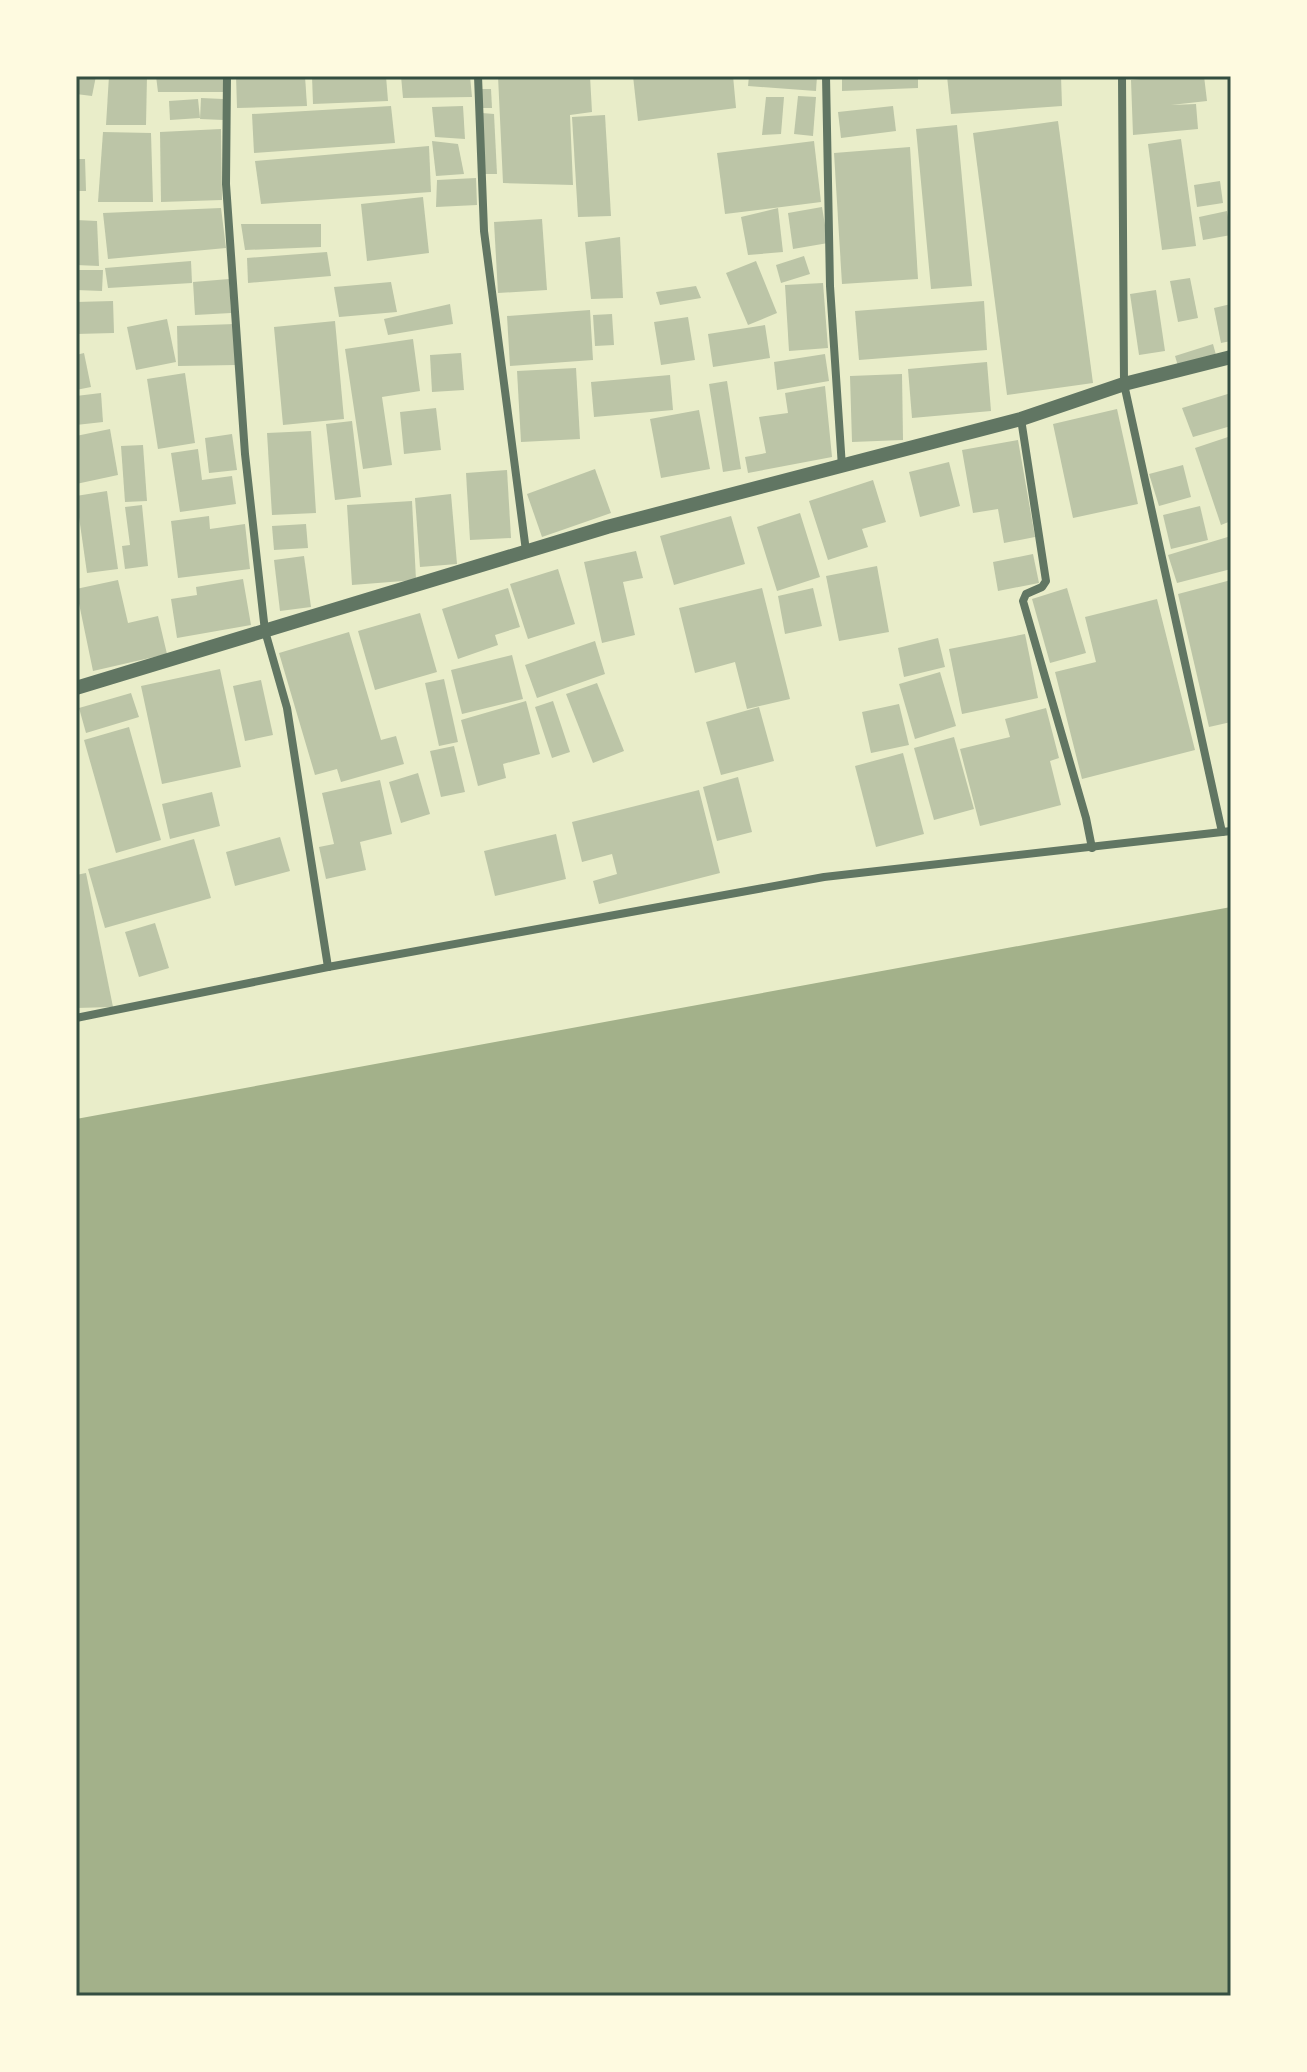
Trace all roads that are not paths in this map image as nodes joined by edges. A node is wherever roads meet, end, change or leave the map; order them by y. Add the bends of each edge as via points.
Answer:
1 (227, 76) edge
2 (478, 76) edge
3 (826, 76) edge
4 (1122, 76) edge
5 (1231, 357) edge
6 (1124, 384) junction
7 (1021, 419) junction
8 (842, 467) junction
9 (526, 551) junction
10 (265, 631) junction
11 (76, 688) edge
12 (1227, 832) edge
13 (1092, 848) junction
14 (328, 967) junction
15 (76, 1018) edge

1 - 10 street via 226,184 245,454
2 - 9 street via 484,231
3 - 8 street via 830,286
4 - 6 street
5 - 6 street
6 - 7 street
6 - 12 street
7 - 8 street
7 - 13 street via 1046,581 1023,601
8 - 9 street
9 - 10 street
10 - 11 street
10 - 14 street via 287,708
12 - 13 street
13 - 14 street via 824,877
14 - 15 street

